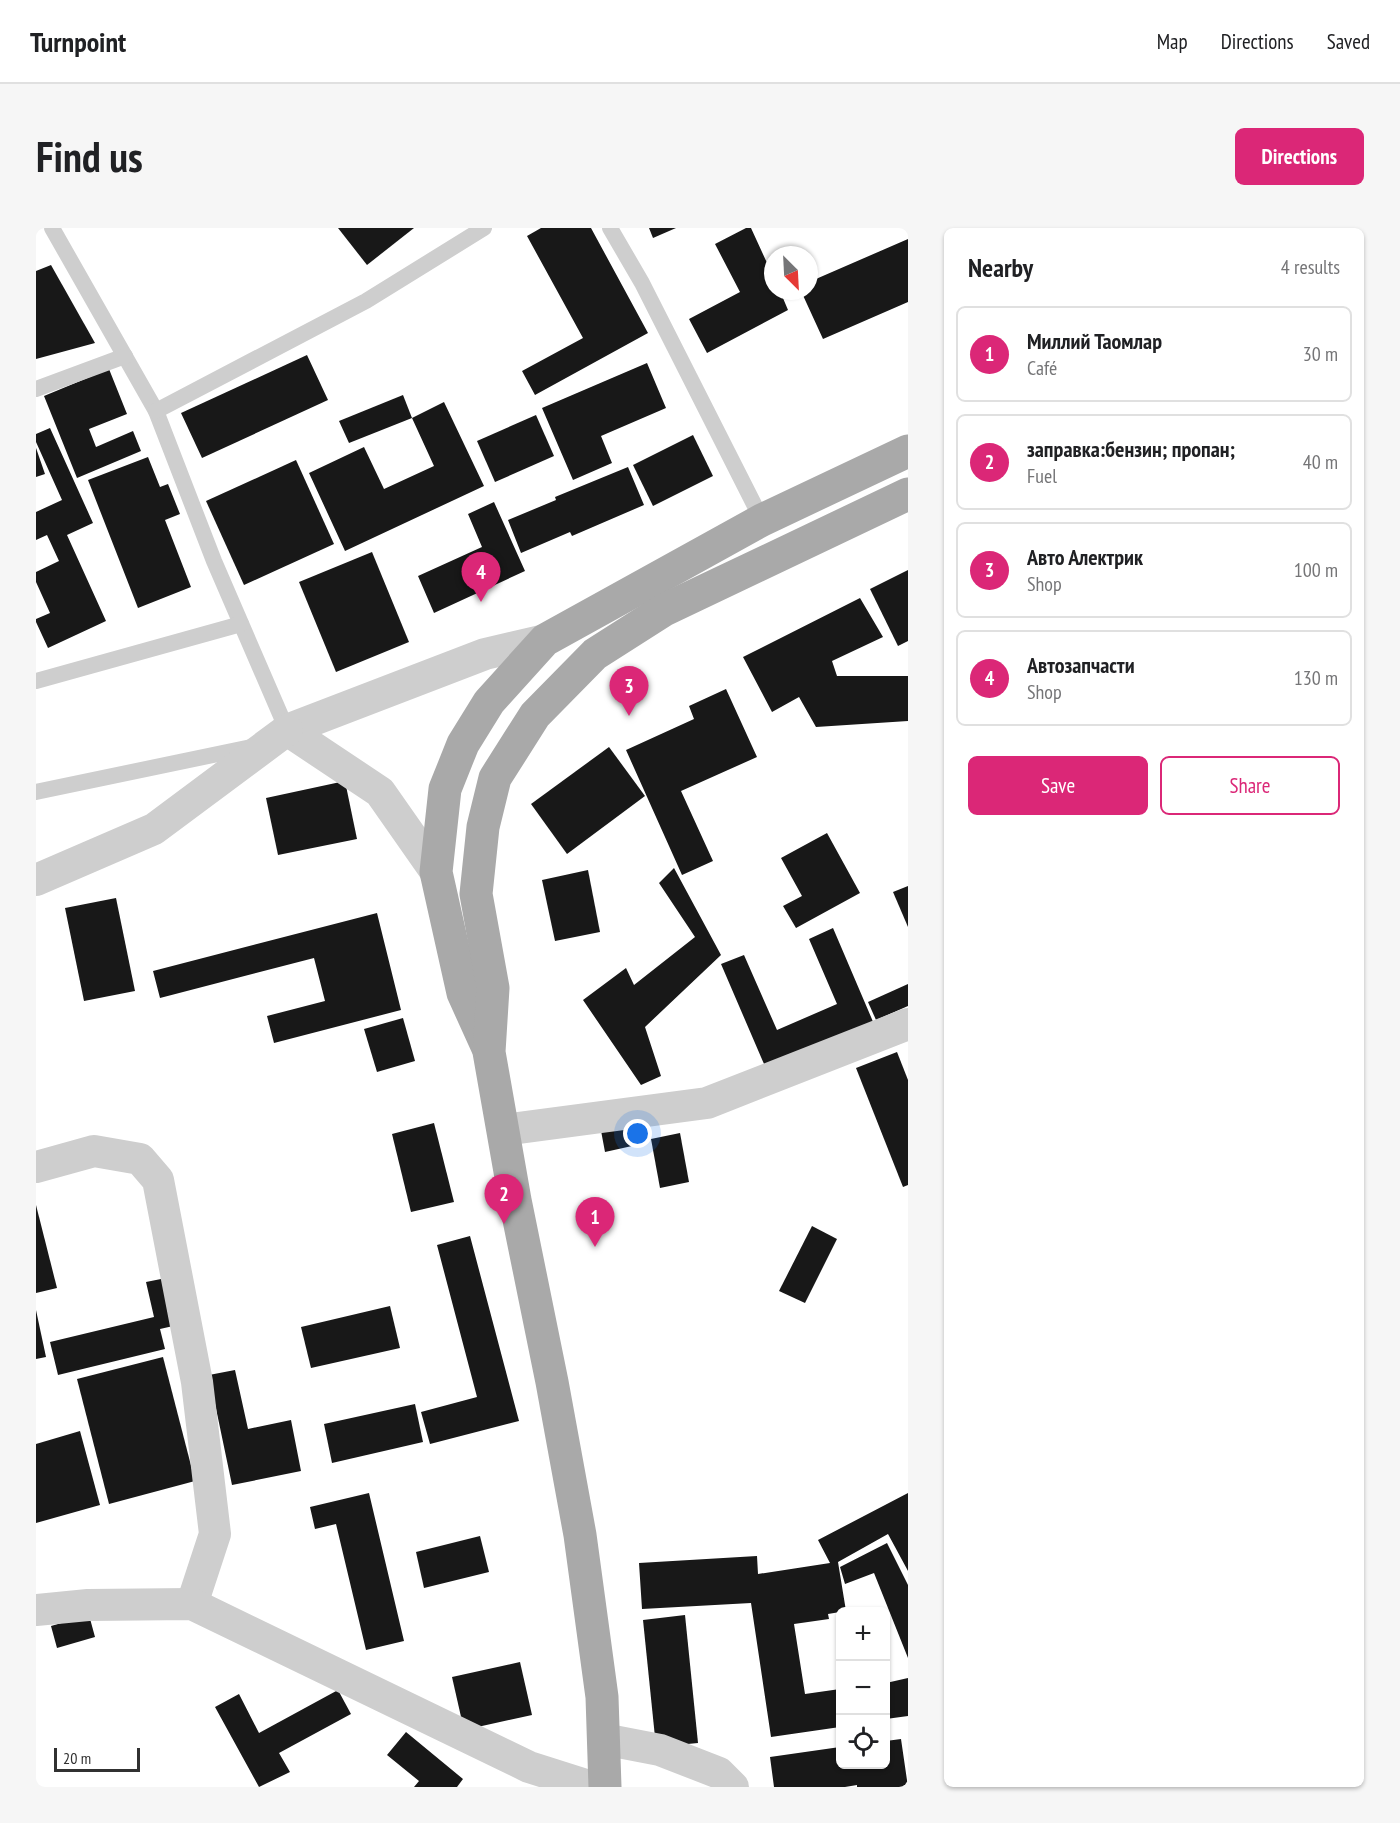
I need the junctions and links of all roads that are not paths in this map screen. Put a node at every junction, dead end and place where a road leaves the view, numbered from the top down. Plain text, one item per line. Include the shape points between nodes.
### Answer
1 (52, 228) edge
2 (484, 228) edge
3 (610, 228) edge
4 (125, 356) junction
5 (36, 389) edge
6 (156, 411) junction
7 (908, 451) edge
8 (908, 494) edge
9 (762, 520) junction
10 (241, 624) junction
11 (545, 640) junction
12 (36, 681) edge
13 (287, 730) junction
14 (36, 792) edge
15 (436, 872) junction
16 (36, 879) edge
17 (908, 1024) edge
18 (489, 1052) junction
19 (503, 1130) junction
20 (36, 1167) edge
21 (192, 1604) junction
22 (36, 1610) edge
23 (603, 1739) junction
24 (592, 1787) edge
25 (605, 1787) edge
26 (733, 1787) edge

1 - 4 lane
2 - 6 lane via 366,301
3 - 9 lane
4 - 5 lane
4 - 6 lane
6 - 10 lane
7 - 9 main road
8 - 18 main road via 664,610 595,654 535,715 495,778 483,827 476,894 493,988
9 - 11 main road
10 - 12 lane
10 - 13 lane
11 - 13 street via 485,654
11 - 15 main road via 489,702 463,744 445,789
13 - 14 lane via 270,743
13 - 15 street via 380,792
13 - 16 street via 154,829
15 - 18 main road via 463,993
17 - 19 street via 707,1103
18 - 19 main road
19 - 23 main road via 580,1535 602,1697
20 - 21 street via 94,1151 140,1159 158,1180 197,1382 215,1534
21 - 22 street
21 - 24 street via 529,1767
23 - 25 main road
23 - 26 street via 660,1750 719,1773

